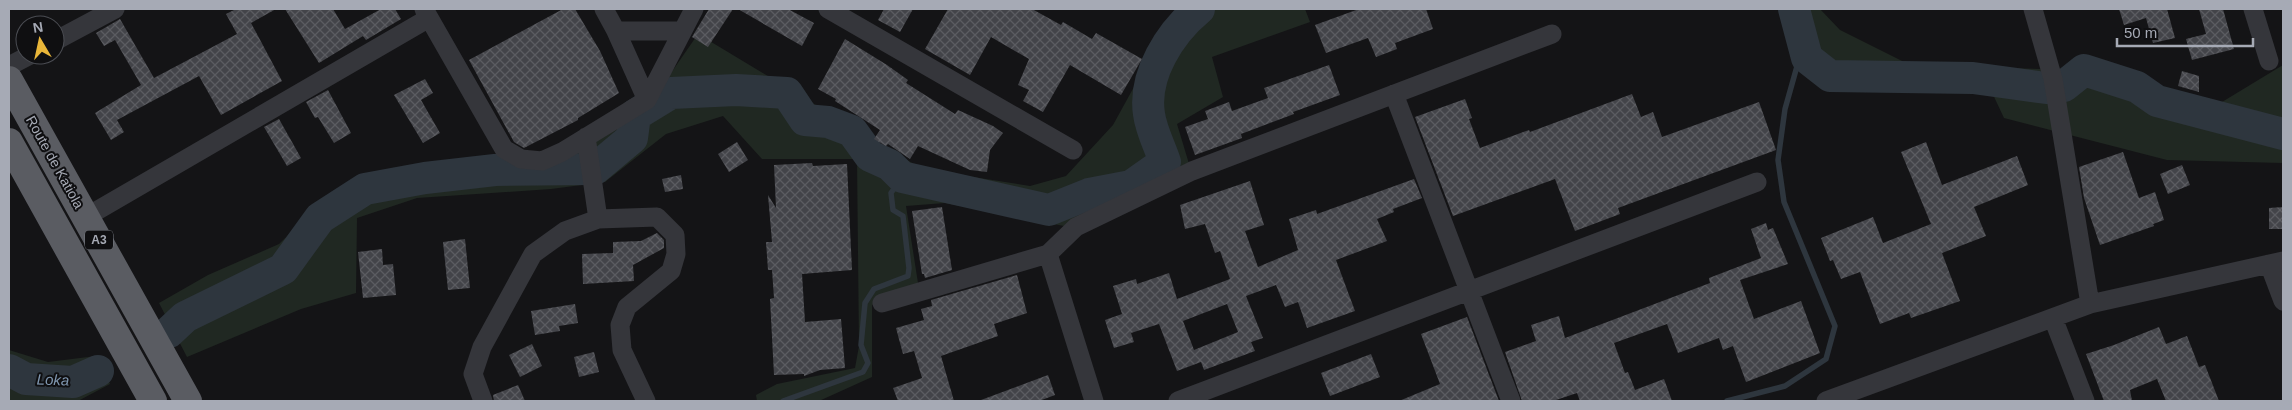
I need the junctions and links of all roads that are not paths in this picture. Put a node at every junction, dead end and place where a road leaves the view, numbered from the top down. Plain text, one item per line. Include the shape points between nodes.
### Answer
1 (114, 9) edge
2 (604, 9) edge
3 (694, 9) edge
4 (828, 9) edge
5 (2033, 9) edge
6 (2253, 9) edge
7 (426, 13) edge
8 (616, 31) junction
9 (682, 31) junction
10 (1552, 34) dead end
11 (65, 36) edge
12 (2269, 61) dead end
13 (9, 80) edge
14 (1394, 94) junction
15 (647, 100) junction
16 (586, 137) junction
17 (9, 142) edge
18 (1073, 150) dead end
19 (1757, 182) dead end
20 (86, 217) junction
21 (598, 219) junction
22 (1048, 254) junction
23 (2276, 263) edge
24 (1469, 291) junction
25 (2283, 301) edge
26 (882, 303) dead end
27 (2090, 304) junction
28 (2052, 318) junction
29 (1864, 395) edge
30 (153, 401) edge
31 (188, 401) edge
32 (483, 401) edge
33 (646, 401) edge
34 (1094, 401) edge
35 (1178, 401) edge
36 (1511, 401) edge
37 (1826, 401) edge
38 (2085, 401) edge

1 - 11 street
2 - 8 street
3 - 9 street
4 - 18 street
5 - 27 street via 2053,79
6 - 12 street
7 - 16 street via 504,149 521,159 542,161
7 - 20 street
8 - 9 street
8 - 15 street
9 - 15 street
10 - 14 street
13 - 20 highway, Route de Katiola / A3
14 - 22 street via 1192,171 1076,227
14 - 24 street
15 - 16 street
16 - 21 street
17 - 30 highway, A3
19 - 24 street
20 - 31 highway, Route de Katiola / A3
21 - 32 street via 566,231 533,254 482,347 474,374
21 - 33 street via 657,217 675,235 676,254 671,271 627,307 620,326 622,350
22 - 26 street
22 - 34 street
23 - 25 street
23 - 27 street
24 - 35 street
24 - 36 street
27 - 28 street
28 - 29 street
28 - 38 street
29 - 37 street

